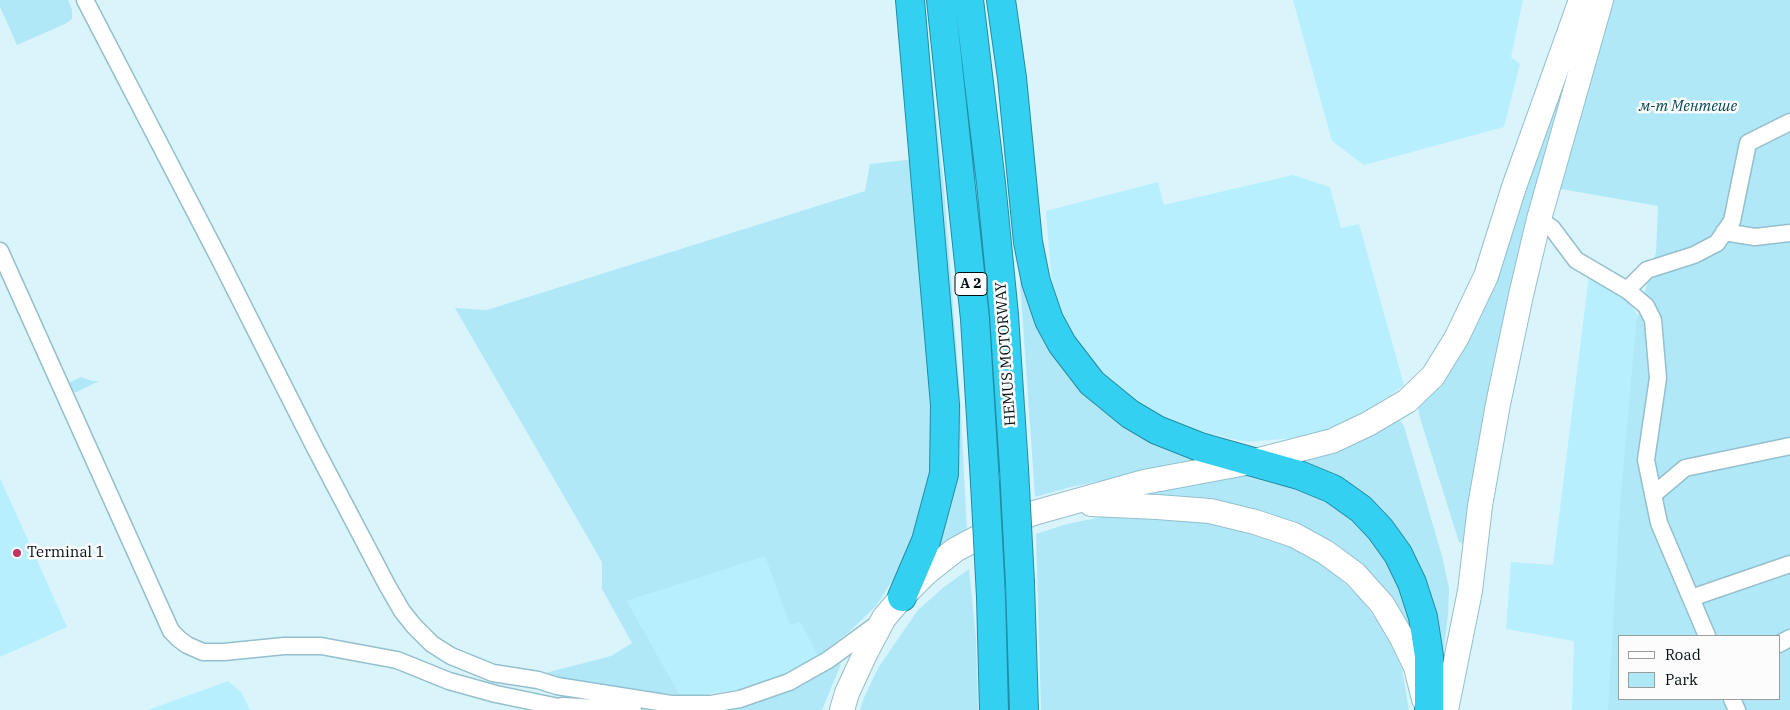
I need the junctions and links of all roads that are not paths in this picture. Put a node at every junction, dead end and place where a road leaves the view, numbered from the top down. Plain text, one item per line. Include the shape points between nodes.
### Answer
1 (85, 0) edge
2 (910, 0) edge
3 (941, 0) edge
4 (970, 0) edge
5 (1001, 0) edge
6 (1581, 0) edge
7 (1601, 0) edge
8 (1790, 122) edge
9 (1539, 219) junction
10 (1724, 232) junction
11 (1790, 232) edge
12 (0, 252) edge
13 (1627, 290) junction
14 (1790, 446) edge
15 (1250, 462) junction
16 (1652, 495) junction
17 (1070, 503) junction
18 (1790, 564) edge
19 (902, 597) junction
20 (1691, 598) junction
21 (884, 618) junction
22 (1707, 635) edge
23 (553, 708) edge
24 (573, 710) edge
25 (633, 710) edge
26 (842, 710) edge
27 (994, 710) edge
28 (1024, 710) edge
29 (1428, 710) edge
30 (1446, 710) edge

1 - 21 street via 387,585 414,626 440,649 492,673 671,704 711,704 740,699 788,682 855,642
2 - 19 highway via 945,405 944,474 926,541
3 - 27 highway, HEMUS MOTORWAY / A 2, bridge via 974,309 991,597
4 - 28 highway, HEMUS MOTORWAY / A 2, bridge via 1000,277 1014,468
5 - 15 highway via 1028,242 1049,320 1062,344 1092,383 1130,414 1157,430
6 - 15 main road via 1486,276 1457,337 1433,376 1407,401 1332,441
7 - 9 main road
8 - 10 street via 1748,143 1732,221
9 - 13 street via 1552,228 1576,260
9 - 30 main road via 1498,404 1480,506 1470,592
10 - 11 street via 1755,237
10 - 13 street via 1717,243 1694,255 1647,270
12 - 23 street via 178,639 203,652 321,646 397,660 449,681
13 - 16 street via 1646,306 1652,320 1658,378 1646,460
14 - 16 street via 1685,468
15 - 17 main road via 1144,482
15 - 29 highway via 1300,475 1333,489 1361,509 1398,554 1423,617 1428,656
16 - 20 street via 1658,522
17 - 19 main road via 1034,512 955,550
17 - 29 main road via 1157,506 1210,512 1294,535 1325,552 1355,574 1382,604 1402,636 1416,668
18 - 20 street
19 - 21 main road
20 - 22 street
21 - 26 main road via 847,693
23 - 24 street
23 - 25 street

